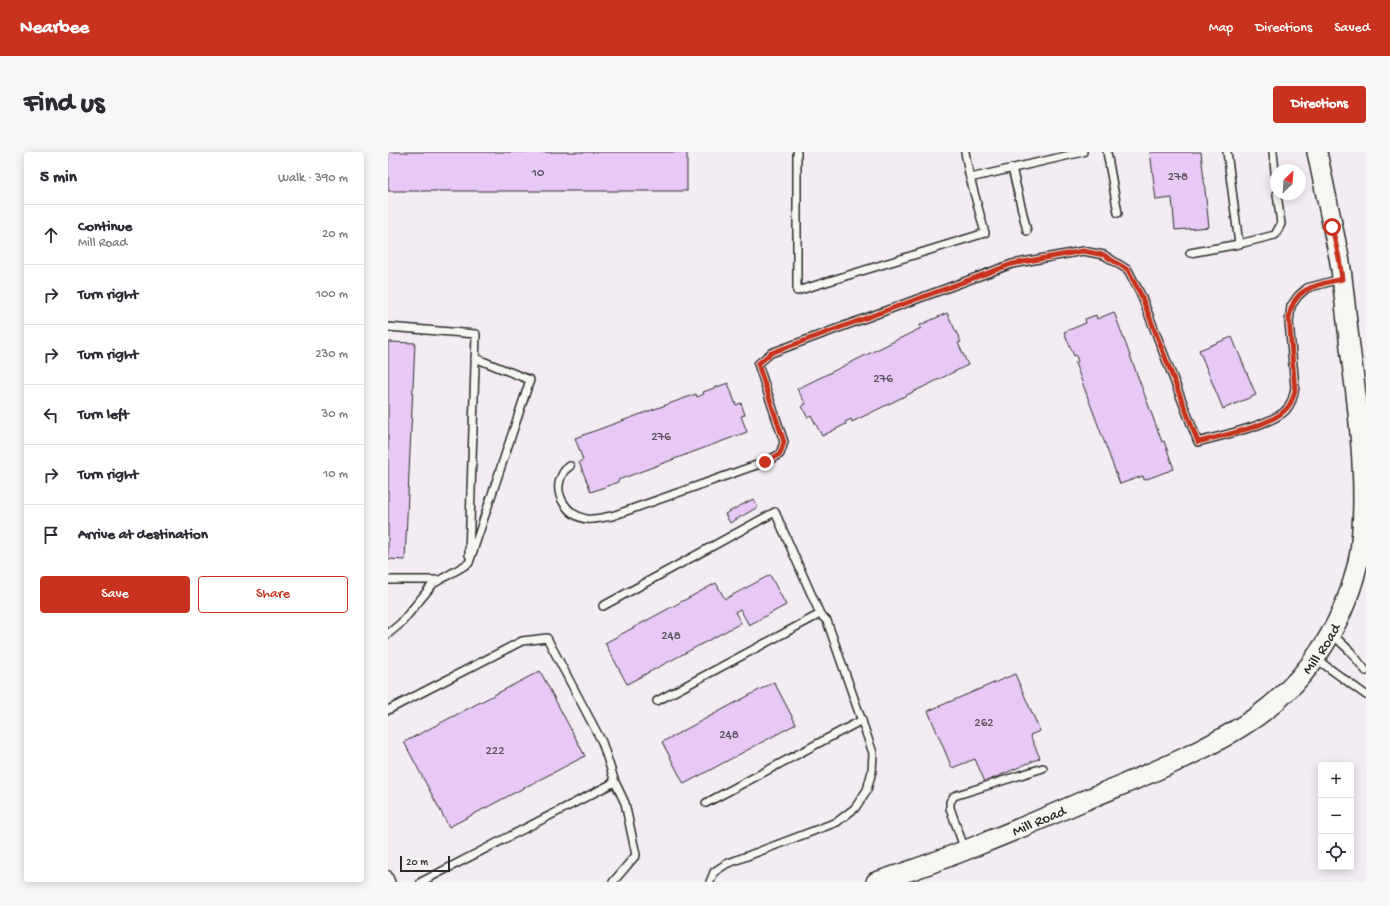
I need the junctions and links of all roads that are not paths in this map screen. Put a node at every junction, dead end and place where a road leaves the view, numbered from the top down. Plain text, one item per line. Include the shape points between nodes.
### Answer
1 (797, 152) edge
2 (964, 152) edge
3 (1083, 152) edge
4 (1107, 152) edge
5 (1227, 152) edge
6 (1273, 152) edge
7 (1317, 152) edge
8 (1274, 164) edge
9 (1012, 168) junction
10 (970, 178) junction
11 (1278, 200) edge
12 (1118, 212) dead end
13 (1027, 231) dead end
14 (1239, 244) junction
15 (1190, 253) dead end
16 (1342, 279) junction
17 (388, 327) edge
18 (475, 358) junction
19 (570, 466) dead end
20 (469, 563) junction
21 (388, 580) edge
22 (438, 580) junction
23 (603, 606) dead end
24 (820, 614) junction
25 (1331, 633) junction
26 (388, 634) edge
27 (1315, 658) junction
28 (1366, 670) edge
29 (1366, 695) edge
30 (657, 701) dead end
31 (388, 710) edge
32 (862, 720) junction
33 (1043, 768) dead end
34 (614, 782) junction
35 (706, 803) dead end
36 (965, 851) junction
37 (388, 875) edge
38 (391, 882) edge
39 (422, 882) edge
40 (613, 882) edge
41 (710, 882) edge
42 (876, 882) edge

1 - 10 lane via 797,291 985,233
2 - 10 lane
3 - 9 lane
4 - 12 lane
5 - 14 lane
6 - 8 lane
7 - 16 main road, Mill Road
9 - 10 lane
9 - 13 lane
11 - 14 lane via 1281,224 1275,235
14 - 15 lane
16 - 19 lane via 1307,288 1291,306 1289,318 1295,387 1293,398 1285,410 1276,417 1249,428 1198,442 1141,295 1128,270 1104,255 1083,251 1012,264 771,353 758,364 784,442 780,454 765,462 612,516 588,519 574,515 568,509 558,489 562,475
16 - 25 main road, Mill Road via 1365,476 1365,514 1361,550 1352,585
17 - 18 lane via 476,334
18 - 20 lane
18 - 20 lane via 530,380
20 - 22 lane
21 - 22 lane
22 - 26 lane via 401,623
23 - 24 lane via 775,512
24 - 30 lane
24 - 32 lane via 827,621
25 - 27 main road, Mill Road
25 - 28 lane
27 - 29 lane
27 - 36 main road, Mill Road via 1274,702 1226,736 1143,776
31 - 34 lane via 522,641 548,638 602,742
32 - 35 lane
32 - 41 lane via 873,753 872,771 867,790 855,808 837,822 726,864 714,872
33 - 36 lane via 954,796 950,808
34 - 39 lane
34 - 40 lane via 625,803 636,855
36 - 42 main road, Mill Road
37 - 38 lane

